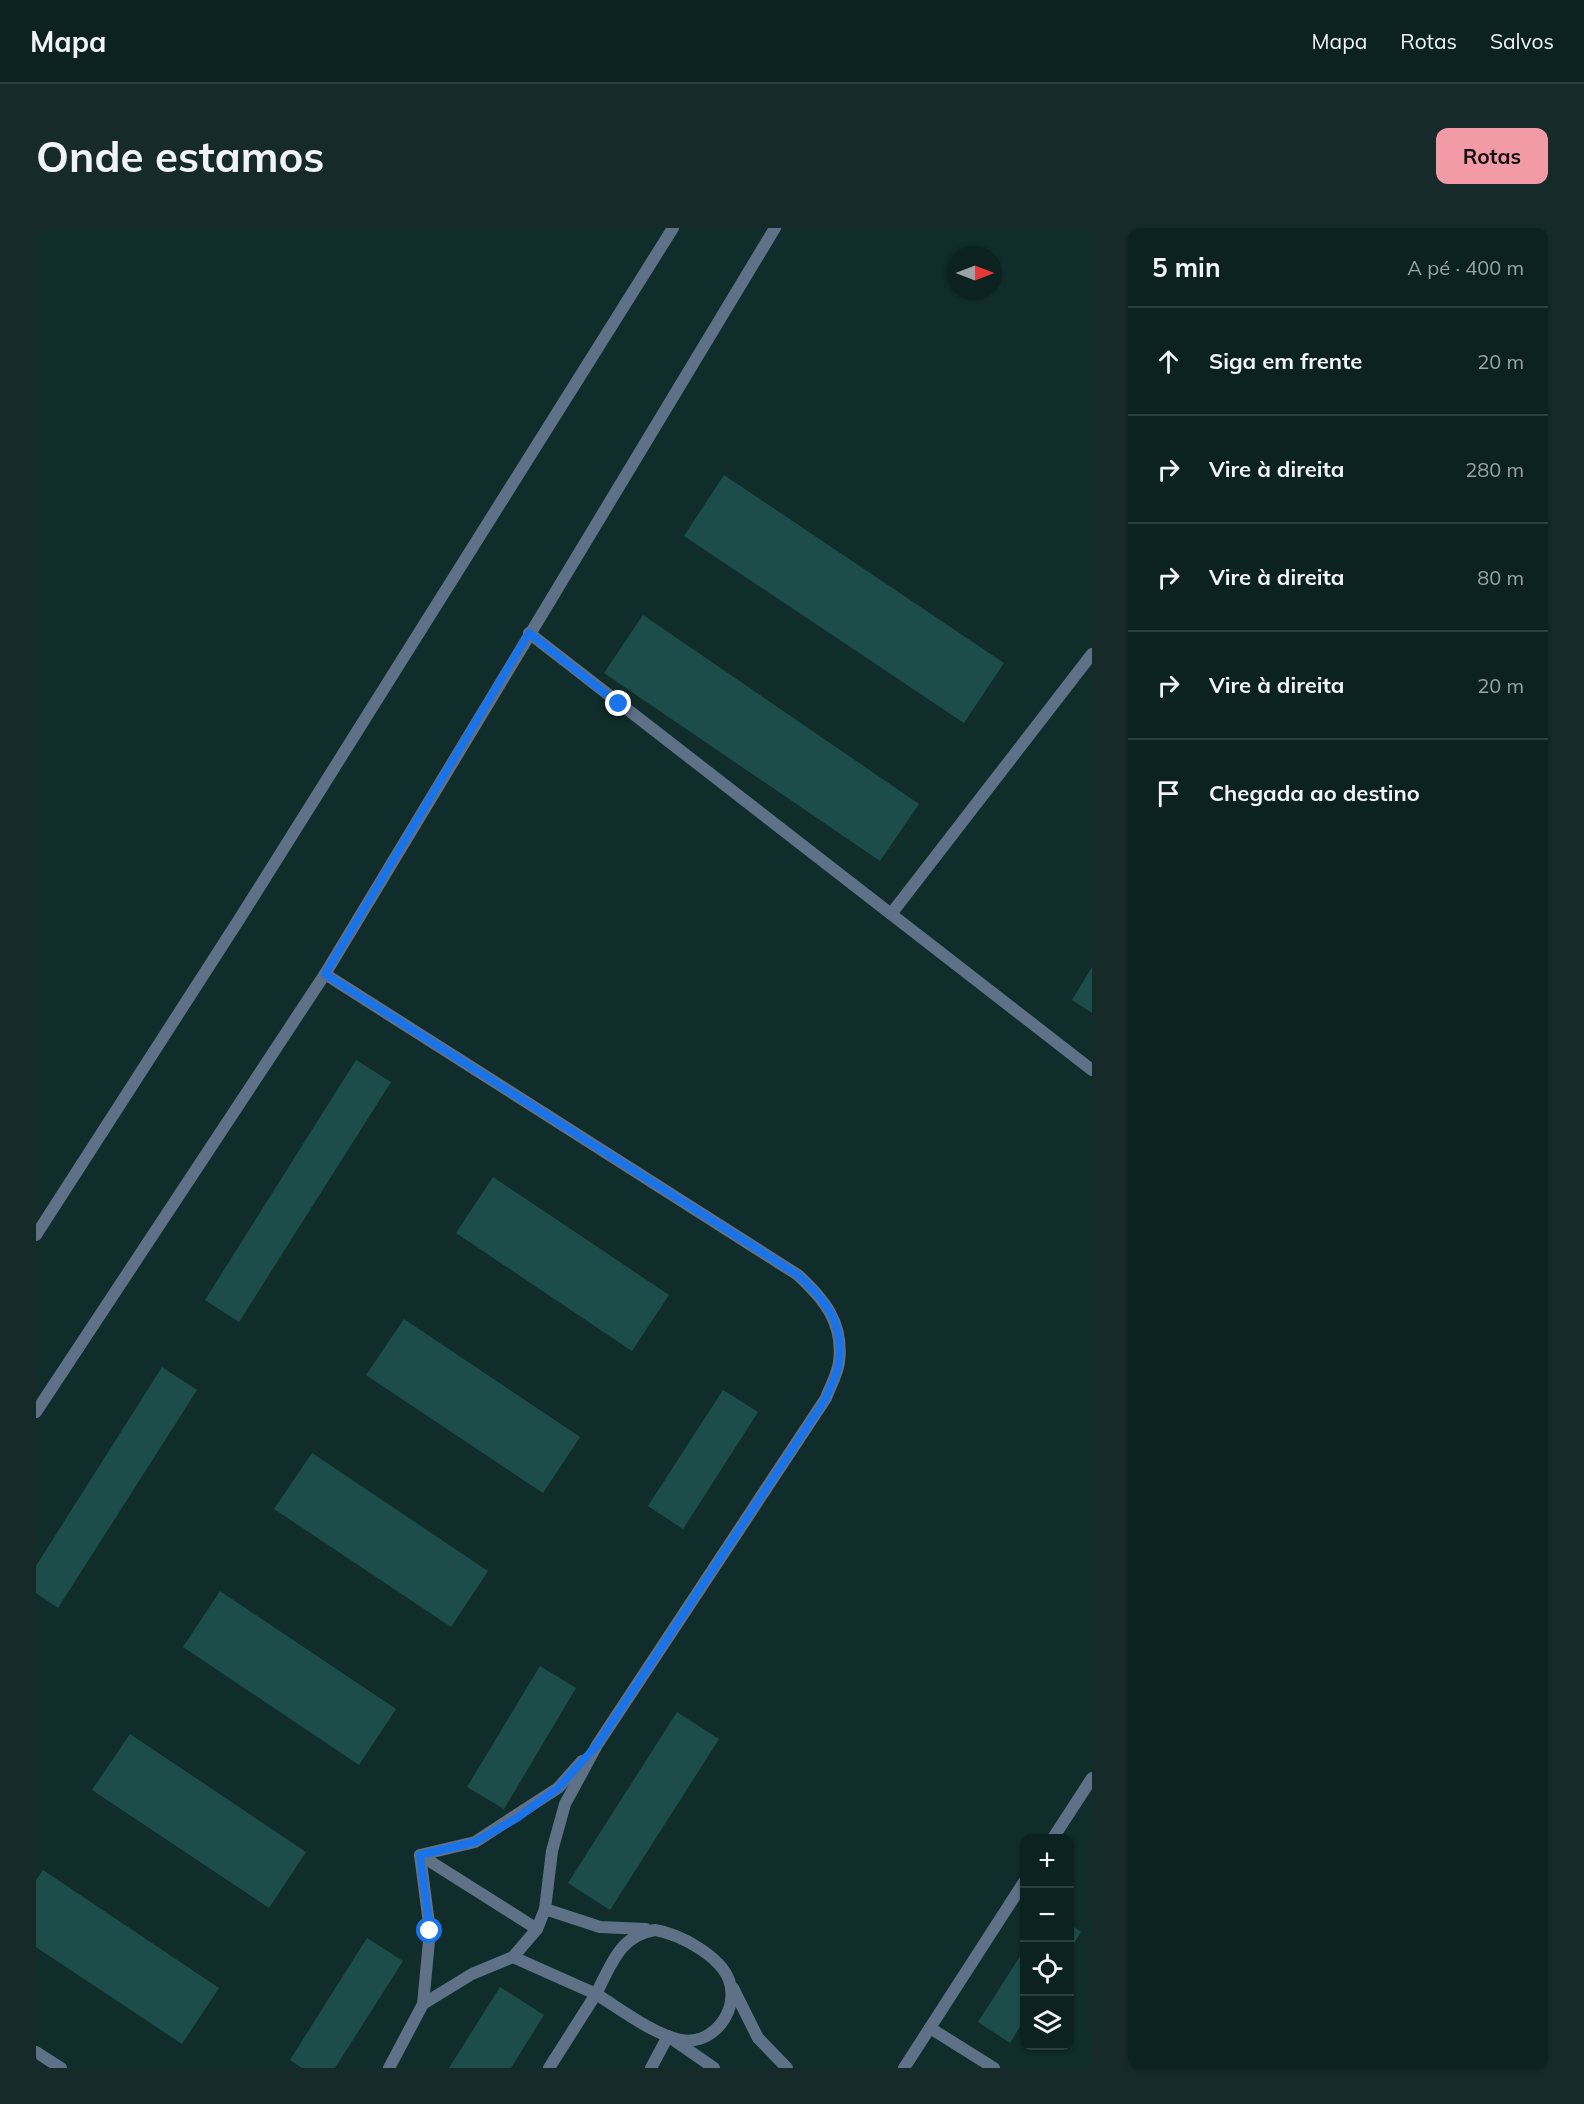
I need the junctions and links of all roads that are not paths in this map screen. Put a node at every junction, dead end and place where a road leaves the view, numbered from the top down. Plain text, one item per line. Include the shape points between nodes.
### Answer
1 (673, 228) edge
2 (775, 228) edge
3 (529, 633) junction
4 (1092, 654) edge
5 (891, 914) junction
6 (325, 974) junction
7 (1092, 1070) edge
8 (36, 1235) edge
9 (36, 1412) edge
10 (597, 1745) junction
11 (1092, 1778) edge
12 (1056, 1834) edge
13 (420, 1855) junction
14 (1020, 1888) edge
15 (545, 1908) junction
16 (537, 1929) junction
17 (655, 1930) junction
18 (513, 1957) junction
19 (729, 1981) junction
20 (596, 1994) junction
21 (423, 2004) junction
22 (930, 2028) junction
23 (668, 2037) junction
24 (36, 2052) edge
25 (61, 2068) edge
26 (389, 2068) edge
27 (549, 2068) edge
28 (651, 2068) edge
29 (714, 2068) edge
30 (787, 2068) edge
31 (904, 2068) edge
32 (994, 2068) edge

1 - 8 lane
2 - 3 lane
3 - 5 lane
3 - 6 lane
4 - 5 lane
5 - 7 lane
6 - 9 lane
6 - 10 lane via 798,1275 823,1298 837,1327 839,1362 826,1398
10 - 13 lane via 558,1788 517,1818 475,1842
10 - 15 lane via 565,1804 552,1851
11 - 12 lane
13 - 16 lane
13 - 21 lane via 430,1931
14 - 22 lane
15 - 16 lane
15 - 17 lane via 600,1927
16 - 18 lane
17 - 19 lane via 669,1932 713,1959
17 - 20 lane via 641,1932 619,1948
18 - 20 lane
18 - 21 lane via 472,1974
19 - 23 lane via 730,2009 713,2033 683,2041
19 - 30 lane via 758,2038
20 - 23 lane
20 - 27 lane
21 - 26 lane
22 - 31 lane
22 - 32 lane
23 - 28 lane
23 - 29 lane
24 - 25 lane

